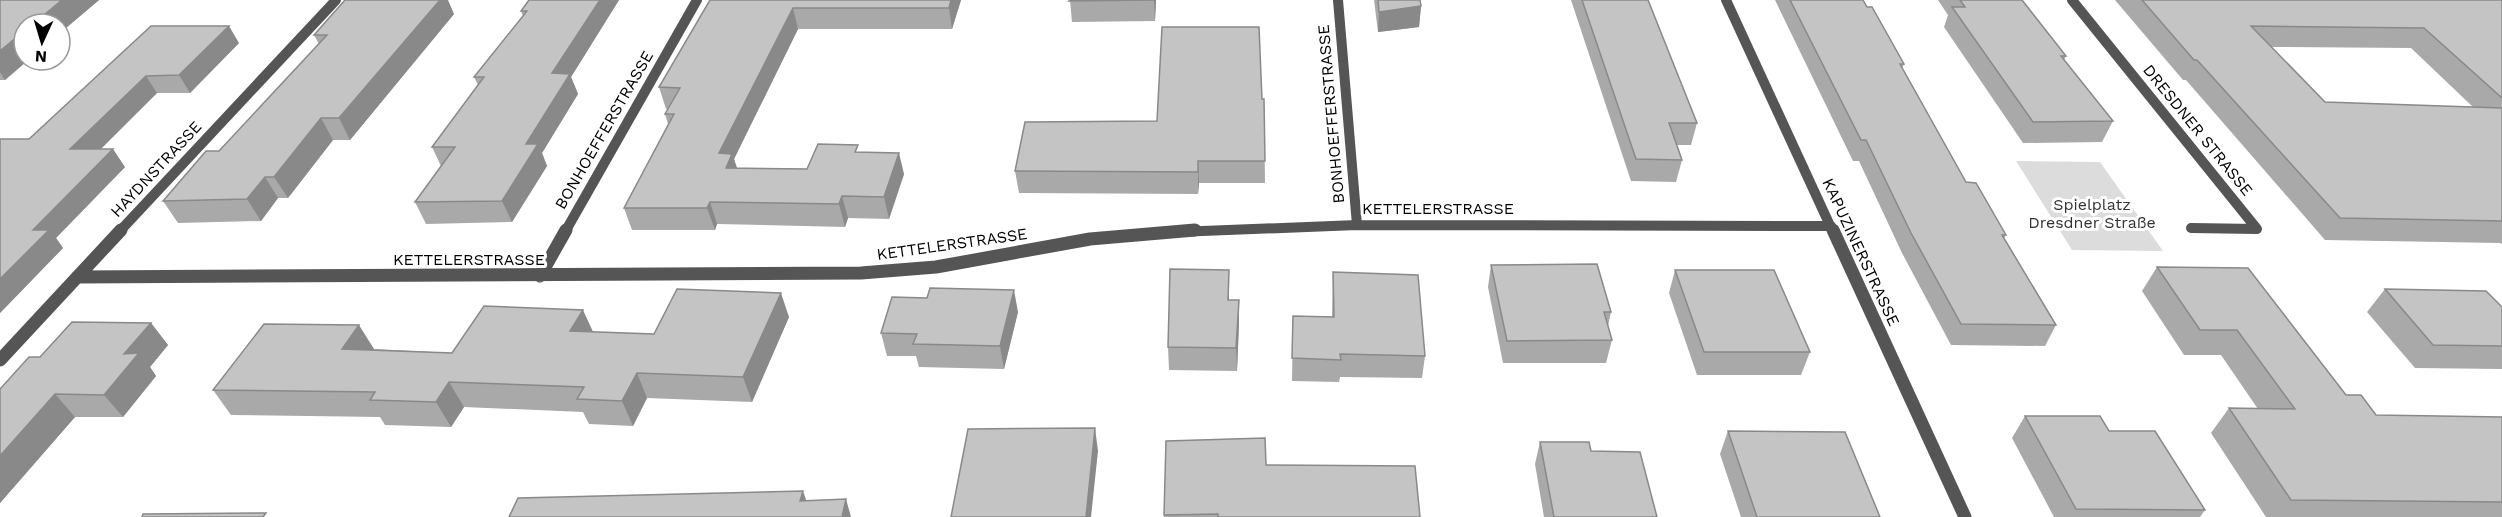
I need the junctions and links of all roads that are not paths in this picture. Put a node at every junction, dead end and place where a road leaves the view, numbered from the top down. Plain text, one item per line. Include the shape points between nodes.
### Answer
1 (336, 0) edge
2 (698, 0) edge
3 (1338, 0) edge
4 (1726, 0) edge
5 (2072, 0) edge
6 (1357, 225) junction
7 (1831, 226) junction
8 (2191, 228) dead end
9 (540, 276) junction
10 (77, 278) junction
11 (0, 360) edge
12 (1965, 517) edge

1 - 10 street, HAYDNSTRASSE
2 - 9 street, BONHOEFFERSTRASSE
3 - 6 street, BONHOEFFERSTRASSE
4 - 7 street, KAPUZINERSTRASSE
5 - 8 street, DRESDNER STRASSE via 2257,229
6 - 7 street, KETTELERSTRASSE
6 - 9 street, KETTELERSTRASSE via 1131,235 936,267 861,273
7 - 12 street, KAPUZINERSTRASSE
9 - 10 street, KETTELERSTRASSE
10 - 11 street, HAYDNSTRASSE

